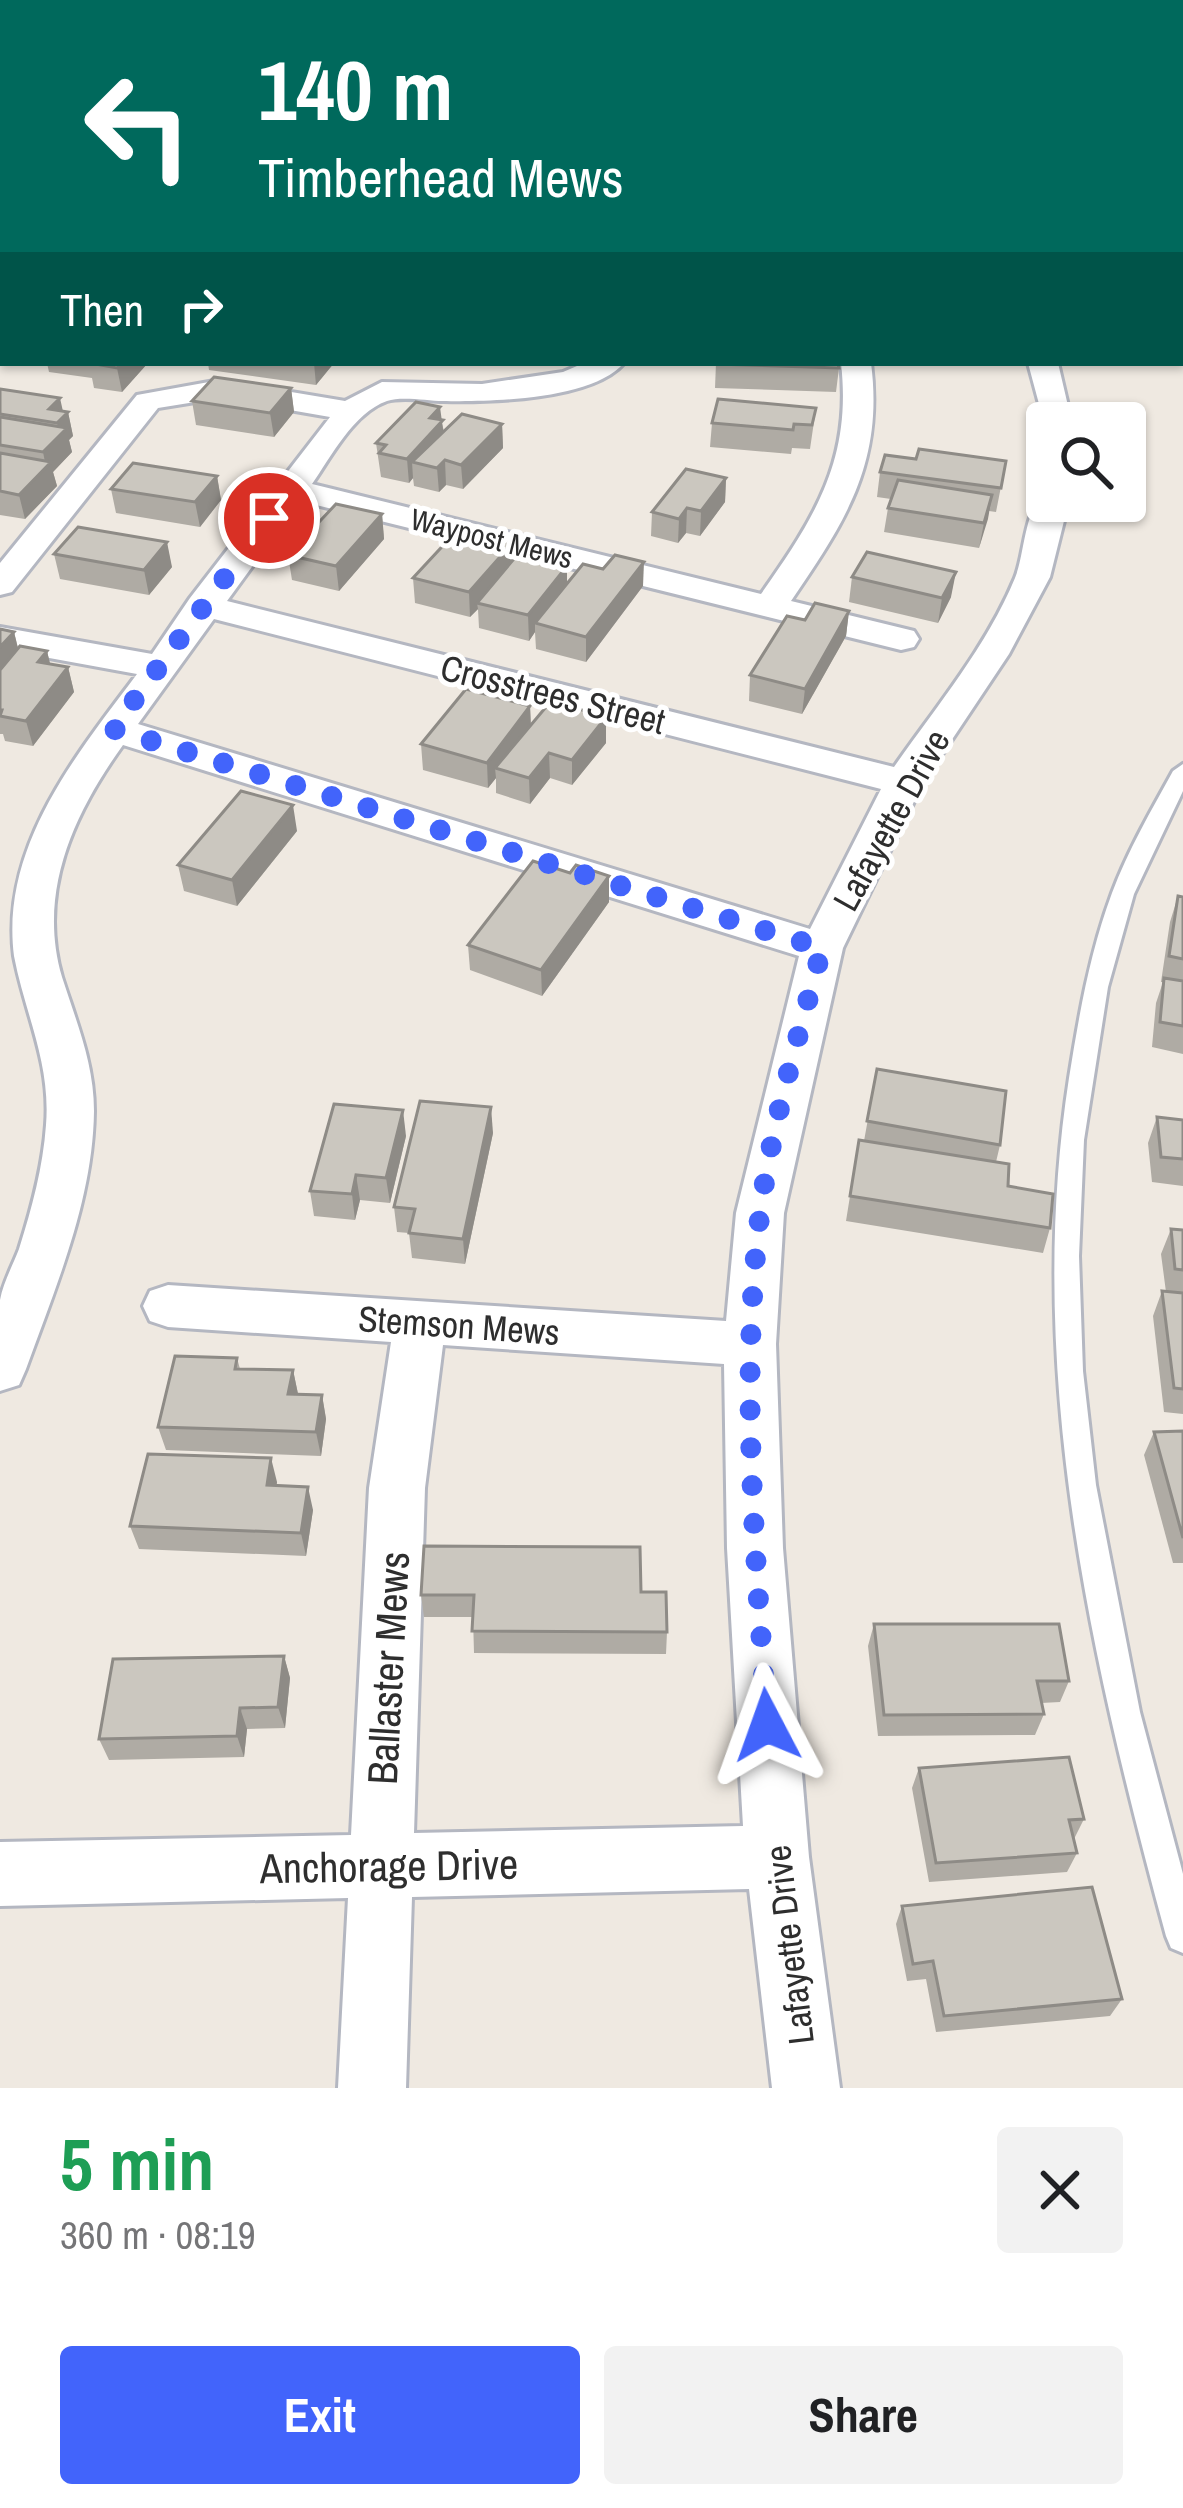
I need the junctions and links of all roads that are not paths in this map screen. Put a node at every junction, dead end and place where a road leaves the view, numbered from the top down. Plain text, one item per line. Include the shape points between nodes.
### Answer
1 (602, 366) edge
2 (857, 366) edge
3 (1044, 366) edge
4 (1052, 402) edge
5 (350, 411) junction
6 (292, 489) junction
7 (1048, 522) edge
8 (0, 585) edge
9 (202, 605) junction
10 (769, 608) junction
11 (0, 638) edge
12 (901, 640) dead end
13 (161, 667) junction
14 (113, 729) junction
15 (1183, 771) edge
16 (904, 782) junction
17 (822, 948) junction
18 (167, 1306) dead end
19 (420, 1322) junction
20 (750, 1344) junction
21 (0, 1369) edge
22 (777, 1857) junction
23 (378, 1866) junction
24 (0, 1874) edge
25 (1183, 1936) edge
26 (372, 2088) edge
27 (806, 2088) edge

1 - 5 street via 528,388 382,391
2 - 10 street via 863,430 848,475
3 - 4 street
5 - 6 street
5 - 8 street via 220,389 148,401
6 - 9 street
6 - 10 street, Waypost Mews
7 - 16 street, Lafayette Drive via 1034,577 992,654
9 - 13 street
9 - 16 street, Crosstrees Street
10 - 12 street, Waypost Mews
11 - 13 street
13 - 14 street
14 - 17 street
14 - 21 street via 58,813 40,862 35,962 67,1066 72,1112 53,1209
15 - 25 lane via 1129,878 1094,998 1072,1123 1066,1318 1075,1448 1103,1629
16 - 17 street, Lafayette Drive
17 - 20 street, Lafayette Drive via 760,1213
18 - 19 street, Stemson Mews
19 - 20 street, Stemson Mews
19 - 23 street, Ballaster Mews via 397,1488
20 - 22 street, Lafayette Drive via 754,1547
22 - 23 street, Anchorage Drive
22 - 27 street, Lafayette Drive
23 - 24 street, Anchorage Drive
23 - 26 street, Ballaster Mews

